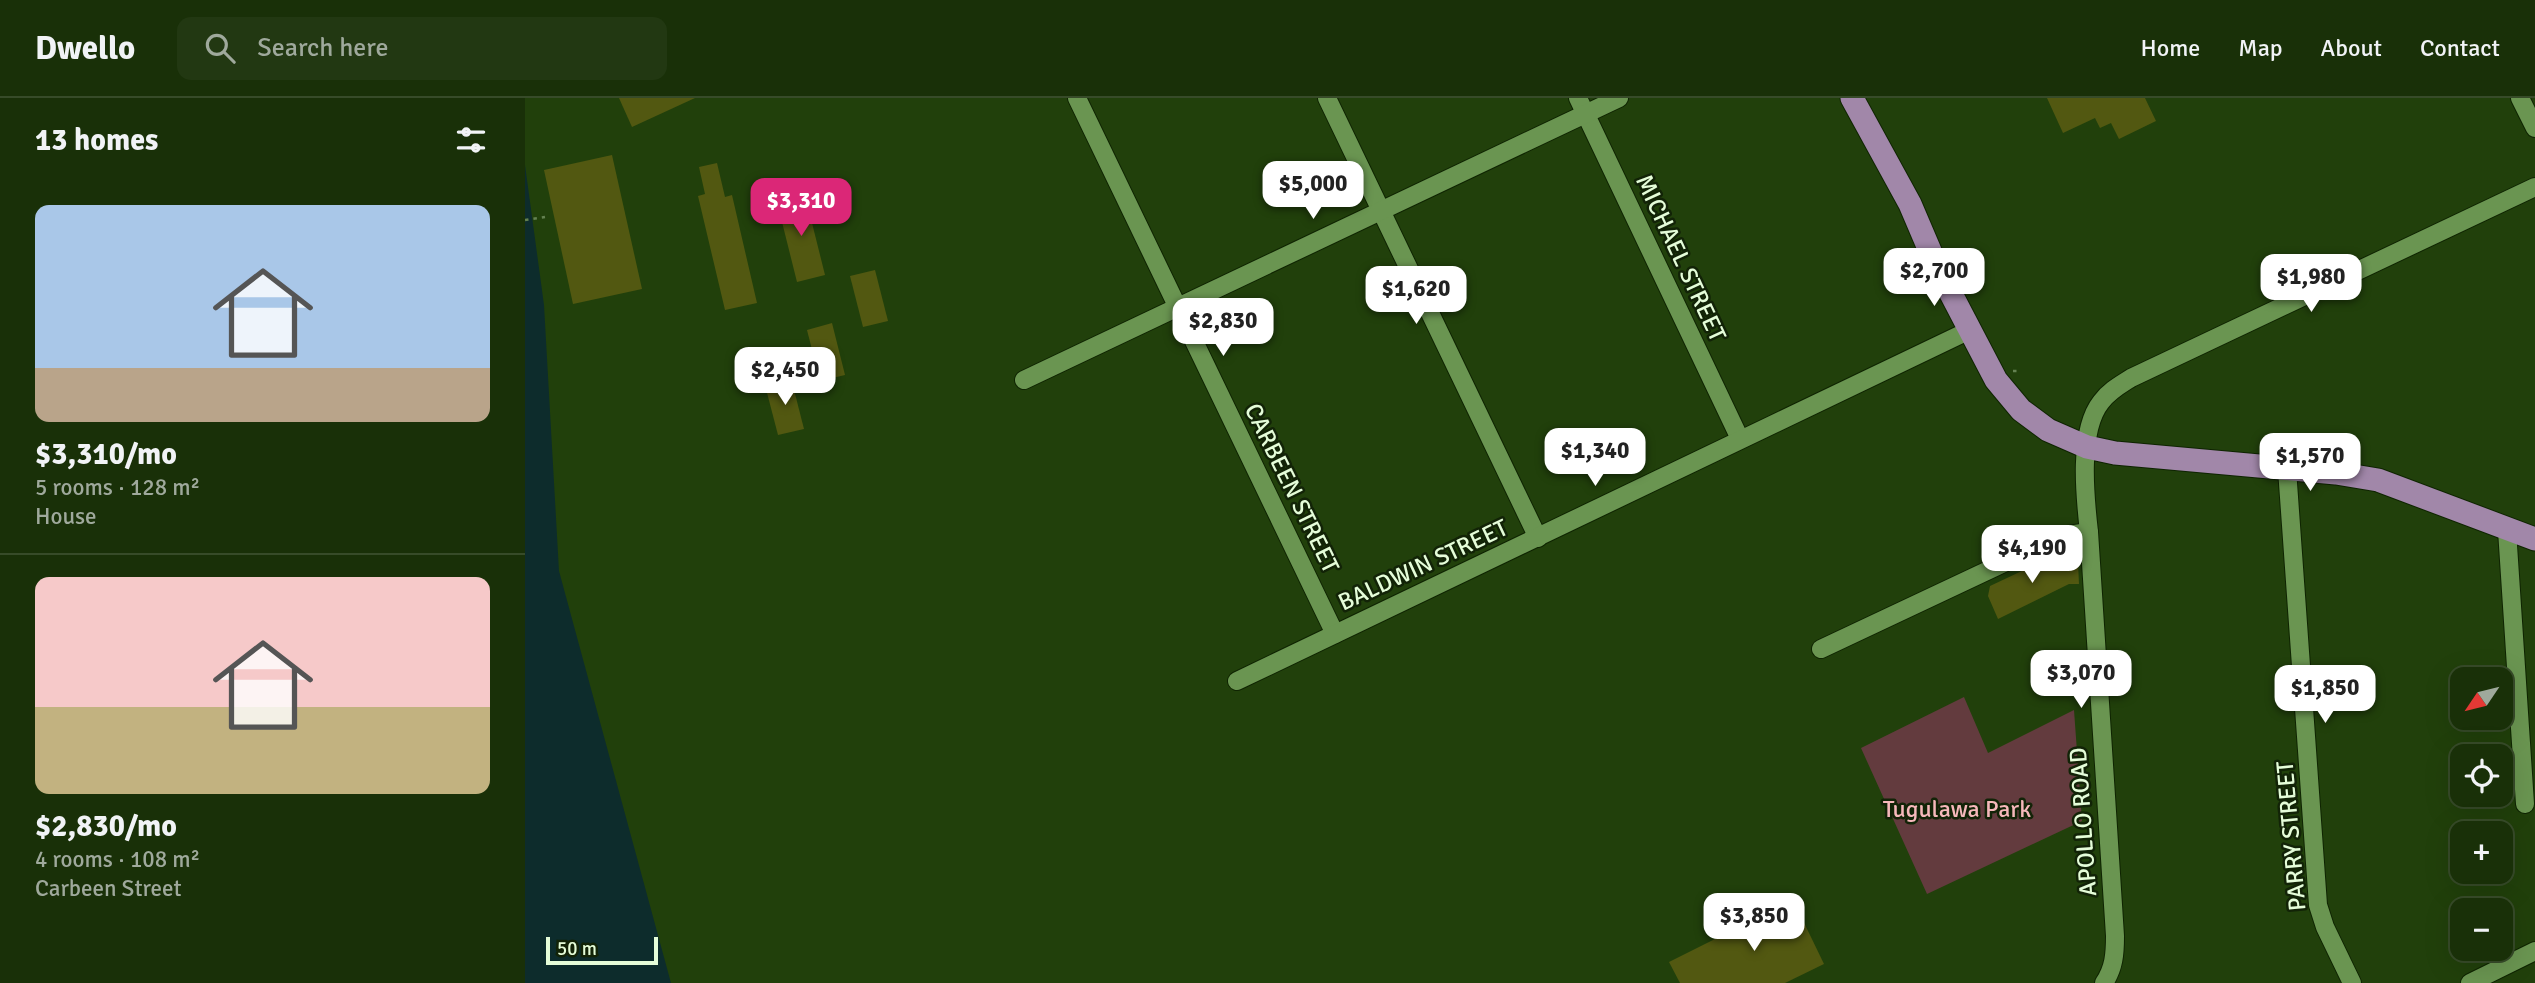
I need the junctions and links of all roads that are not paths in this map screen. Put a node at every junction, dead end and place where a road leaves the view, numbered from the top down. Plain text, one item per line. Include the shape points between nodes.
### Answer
1 (1077, 98) edge
2 (1327, 98) edge
3 (1619, 98) edge
4 (1852, 98) edge
5 (2522, 101) edge
6 (1582, 106) edge
7 (2535, 128) edge
8 (2535, 187) edge
9 (1382, 209) junction
10 (1177, 307) junction
11 (1970, 330) junction
12 (1024, 380) dead end
13 (1740, 439) junction
14 (2087, 447) junction
15 (2287, 469) junction
16 (2507, 530) junction
17 (2089, 532) junction
18 (1538, 538) junction
19 (2535, 539) edge
20 (1335, 634) junction
21 (1821, 649) dead end
22 (1237, 681) dead end
23 (2525, 804) dead end
24 (2535, 951) edge
25 (2104, 983) edge
26 (2352, 983) edge
27 (2470, 983) edge

1 - 10 street, CARBEEN STREET
2 - 9 street
3 - 6 street
4 - 11 main road via 1910,204
5 - 7 street
6 - 9 street
6 - 13 street, MICHAEL STREET
8 - 14 street, APOLLO ROAD via 2131,378 2099,404
9 - 10 street
9 - 18 street
10 - 12 street
10 - 20 street, CARBEEN STREET
11 - 13 street, BALDWIN STREET
11 - 14 main road via 1996,380 2021,410 2048,430
13 - 18 street, BALDWIN STREET
14 - 15 main road
14 - 17 street, APOLLO ROAD via 2084,482
15 - 16 main road via 2378,480
15 - 26 street, PARRY STREET via 2318,905
16 - 19 main road
16 - 23 street
17 - 21 street via 2061,536
17 - 25 street, APOLLO ROAD via 2115,936 2115,957
18 - 20 street, BALDWIN STREET
20 - 22 street, BALDWIN STREET
24 - 27 street

